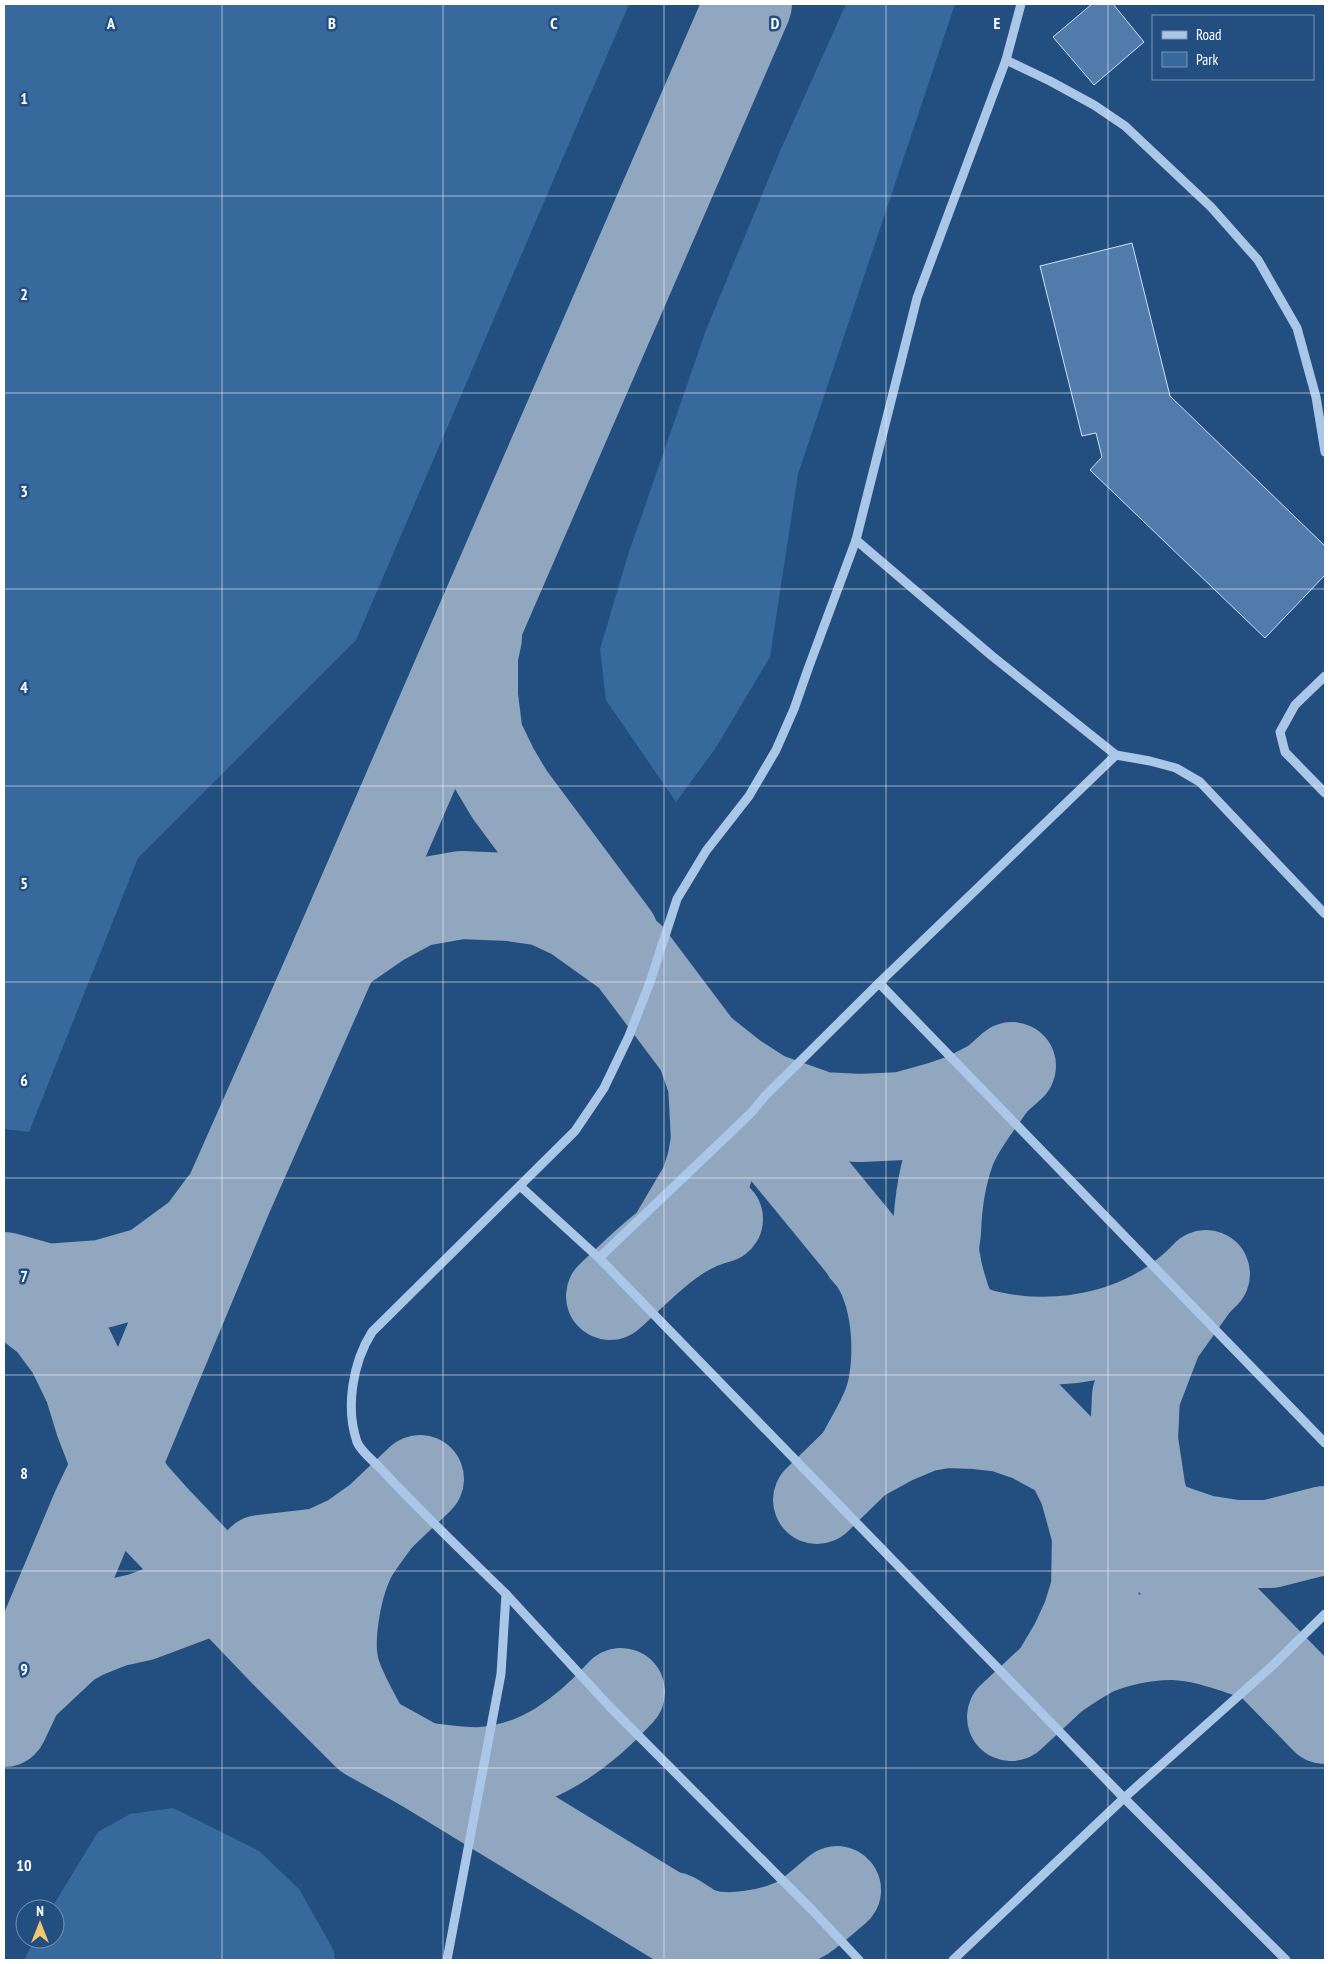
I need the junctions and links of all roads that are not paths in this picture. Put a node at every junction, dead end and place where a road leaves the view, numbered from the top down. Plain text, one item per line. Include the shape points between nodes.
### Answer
1 (1022, 4) edge
2 (1006, 60) junction
3 (1325, 452) edge
4 (856, 540) junction
5 (1325, 676) edge
6 (1116, 755) junction
7 (1325, 793) edge
8 (1325, 914) edge
9 (879, 982) junction
10 (520, 1186) junction
11 (599, 1258) junction
12 (1325, 1443) edge
13 (506, 1594) junction
14 (1325, 1614) edge
15 (1124, 1798) junction
16 (447, 1960) edge
17 (859, 1960) edge
18 (953, 1960) edge
19 (1286, 1960) edge

1 - 2 lane
2 - 3 lane via 1094,105 1125,126 1211,207 1258,260 1296,328 1316,397
2 - 4 lane via 917,298
4 - 6 lane via 992,656
4 - 10 lane via 794,710 776,750 749,796 706,851 677,899 650,982 604,1088 575,1131
5 - 7 lane via 1295,705 1280,732 1284,752
6 - 8 lane via 1176,768 1200,782
6 - 9 lane
9 - 11 lane via 752,1112
9 - 12 lane
10 - 11 lane
10 - 13 lane via 372,1332 354,1371 353,1394 353,1419 358,1443 404,1494
11 - 15 lane
13 - 16 lane via 501,1674
13 - 17 lane via 609,1706
14 - 15 lane via 1272,1666
15 - 18 lane
15 - 19 lane

